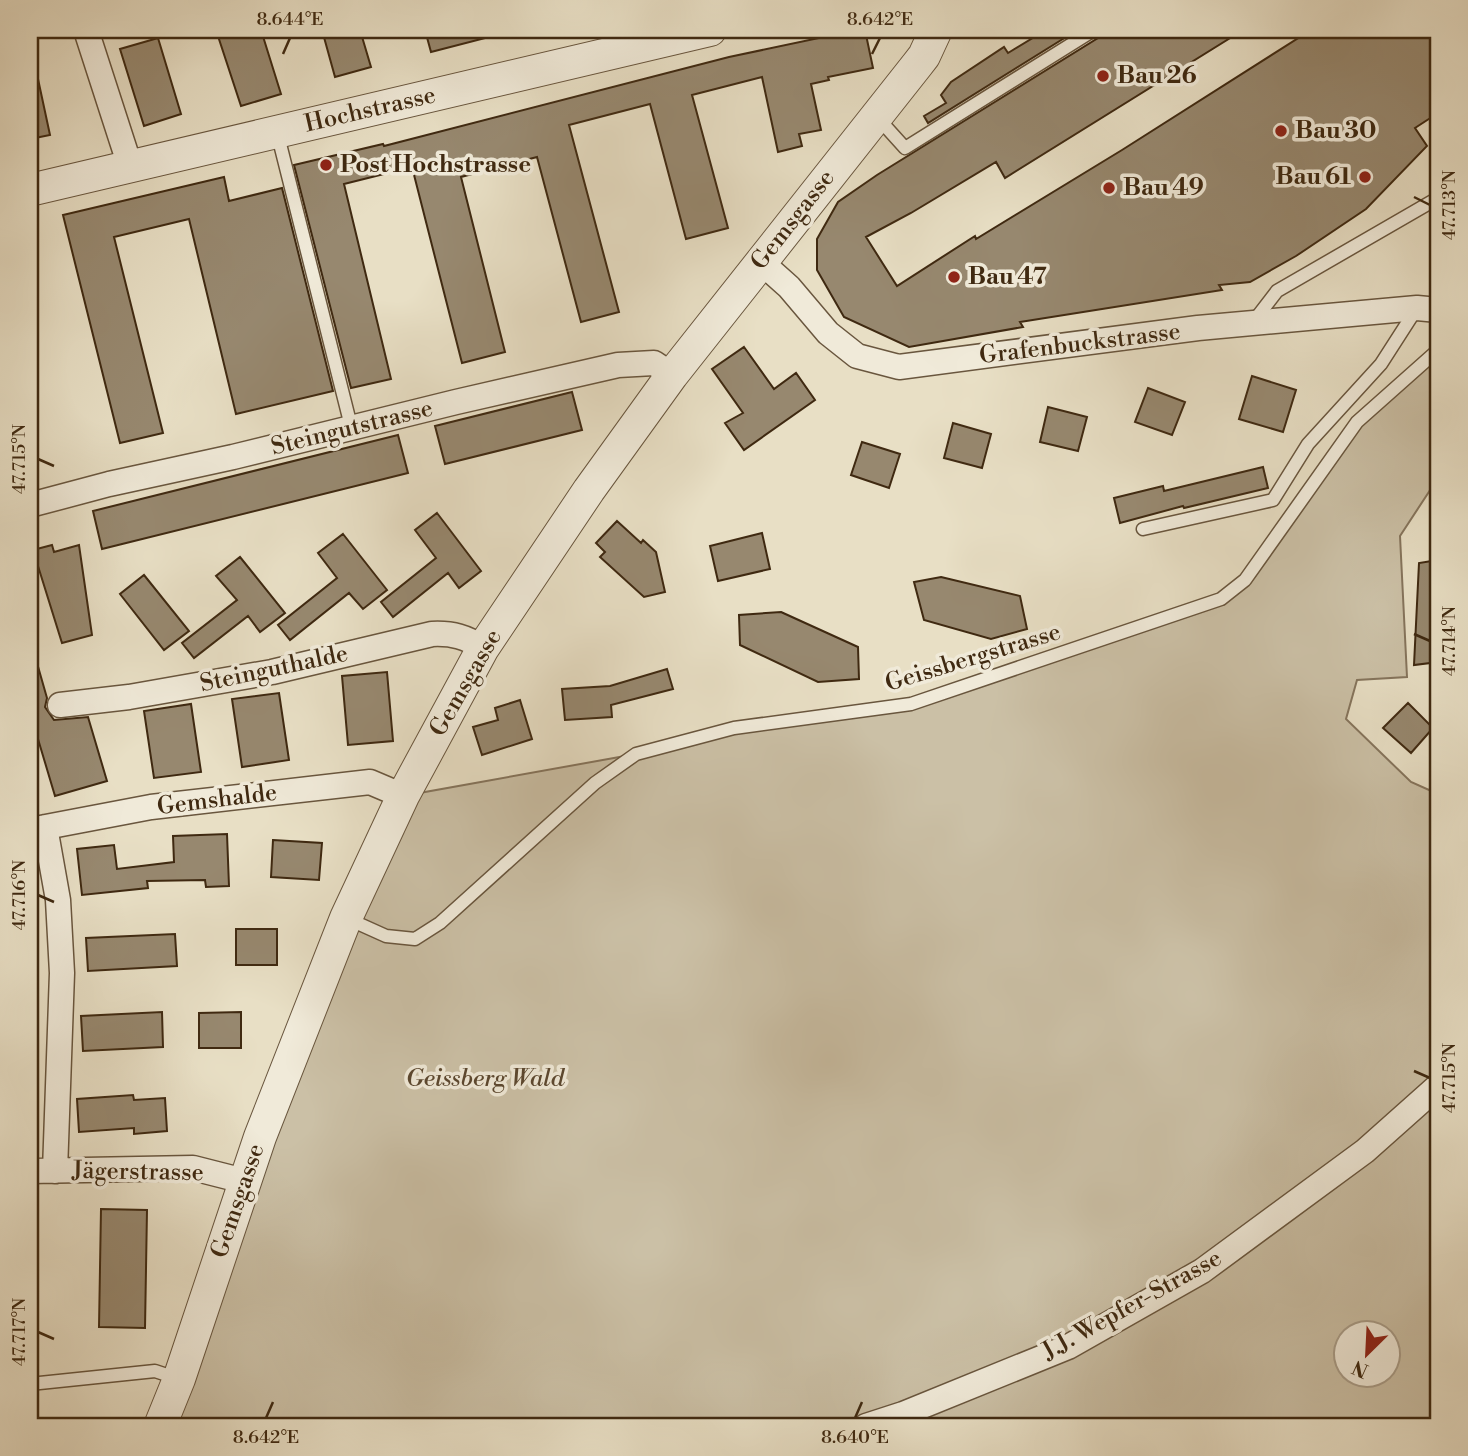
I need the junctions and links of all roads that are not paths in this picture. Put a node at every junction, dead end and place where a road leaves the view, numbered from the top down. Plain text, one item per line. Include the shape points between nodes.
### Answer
1 (86, 30) edge
2 (710, 30) edge
3 (936, 30) edge
4 (1094, 30) edge
5 (876, 116) junction
6 (277, 132) junction
7 (130, 166) junction
8 (30, 190) edge
9 (1438, 198) edge
10 (761, 262) junction
11 (1428, 309) edge
12 (1252, 323) junction
13 (1438, 350) edge
14 (672, 376) junction
15 (352, 429) junction
16 (30, 505) edge
17 (1143, 529) dead end
18 (483, 648) junction
19 (60, 705) dead end
20 (403, 796) junction
21 (37, 829) edge
22 (346, 918) junction
23 (1438, 1086) edge
24 (30, 1171) edge
25 (55, 1171) junction
26 (244, 1181) junction
27 (179, 1379) junction
28 (30, 1384) edge
29 (160, 1426) edge
30 (866, 1426) edge

1 - 7 street
2 - 6 street, Hochstrasse
3 - 5 street, Gemsgasse via 924,56
4 - 5 lane via 905,148
5 - 10 street, Gemsgasse
6 - 7 street, Hochstrasse
6 - 15 lane
7 - 8 street, Hochstrasse
9 - 12 lane via 1277,291
10 - 12 street, Grafenbuckstrasse via 857,356 899,367
10 - 14 street, Gemsgasse
11 - 12 street, Grafenbuckstrasse
11 - 17 lane via 1308,444 1273,500
13 - 22 lane, Geissbergstrasse via 1357,422 1245,580 1221,599 911,704 734,728 636,754 595,783 440,923 415,939 386,936
14 - 15 street, Steingutstrasse via 654,363 618,365
14 - 18 street, Gemsgasse
15 - 16 street, Steingutstrasse
18 - 19 street, Steinguthalde via 452,633 432,634 272,672
18 - 20 street, Gemsgasse
20 - 21 street, Gemshalde via 370,782 151,807
20 - 22 street, Gemsgasse
21 - 25 street via 58,900 62,973
22 - 26 street, Gemsgasse
23 - 30 street, J.J. Wepfer-Strasse via 1365,1151 1202,1271 1068,1347
24 - 25 street, Jägerstrasse
25 - 26 street, Jägerstrasse via 193,1168
26 - 27 street, Gemsgasse
27 - 28 lane via 155,1371
27 - 29 street, Gemsgasse

